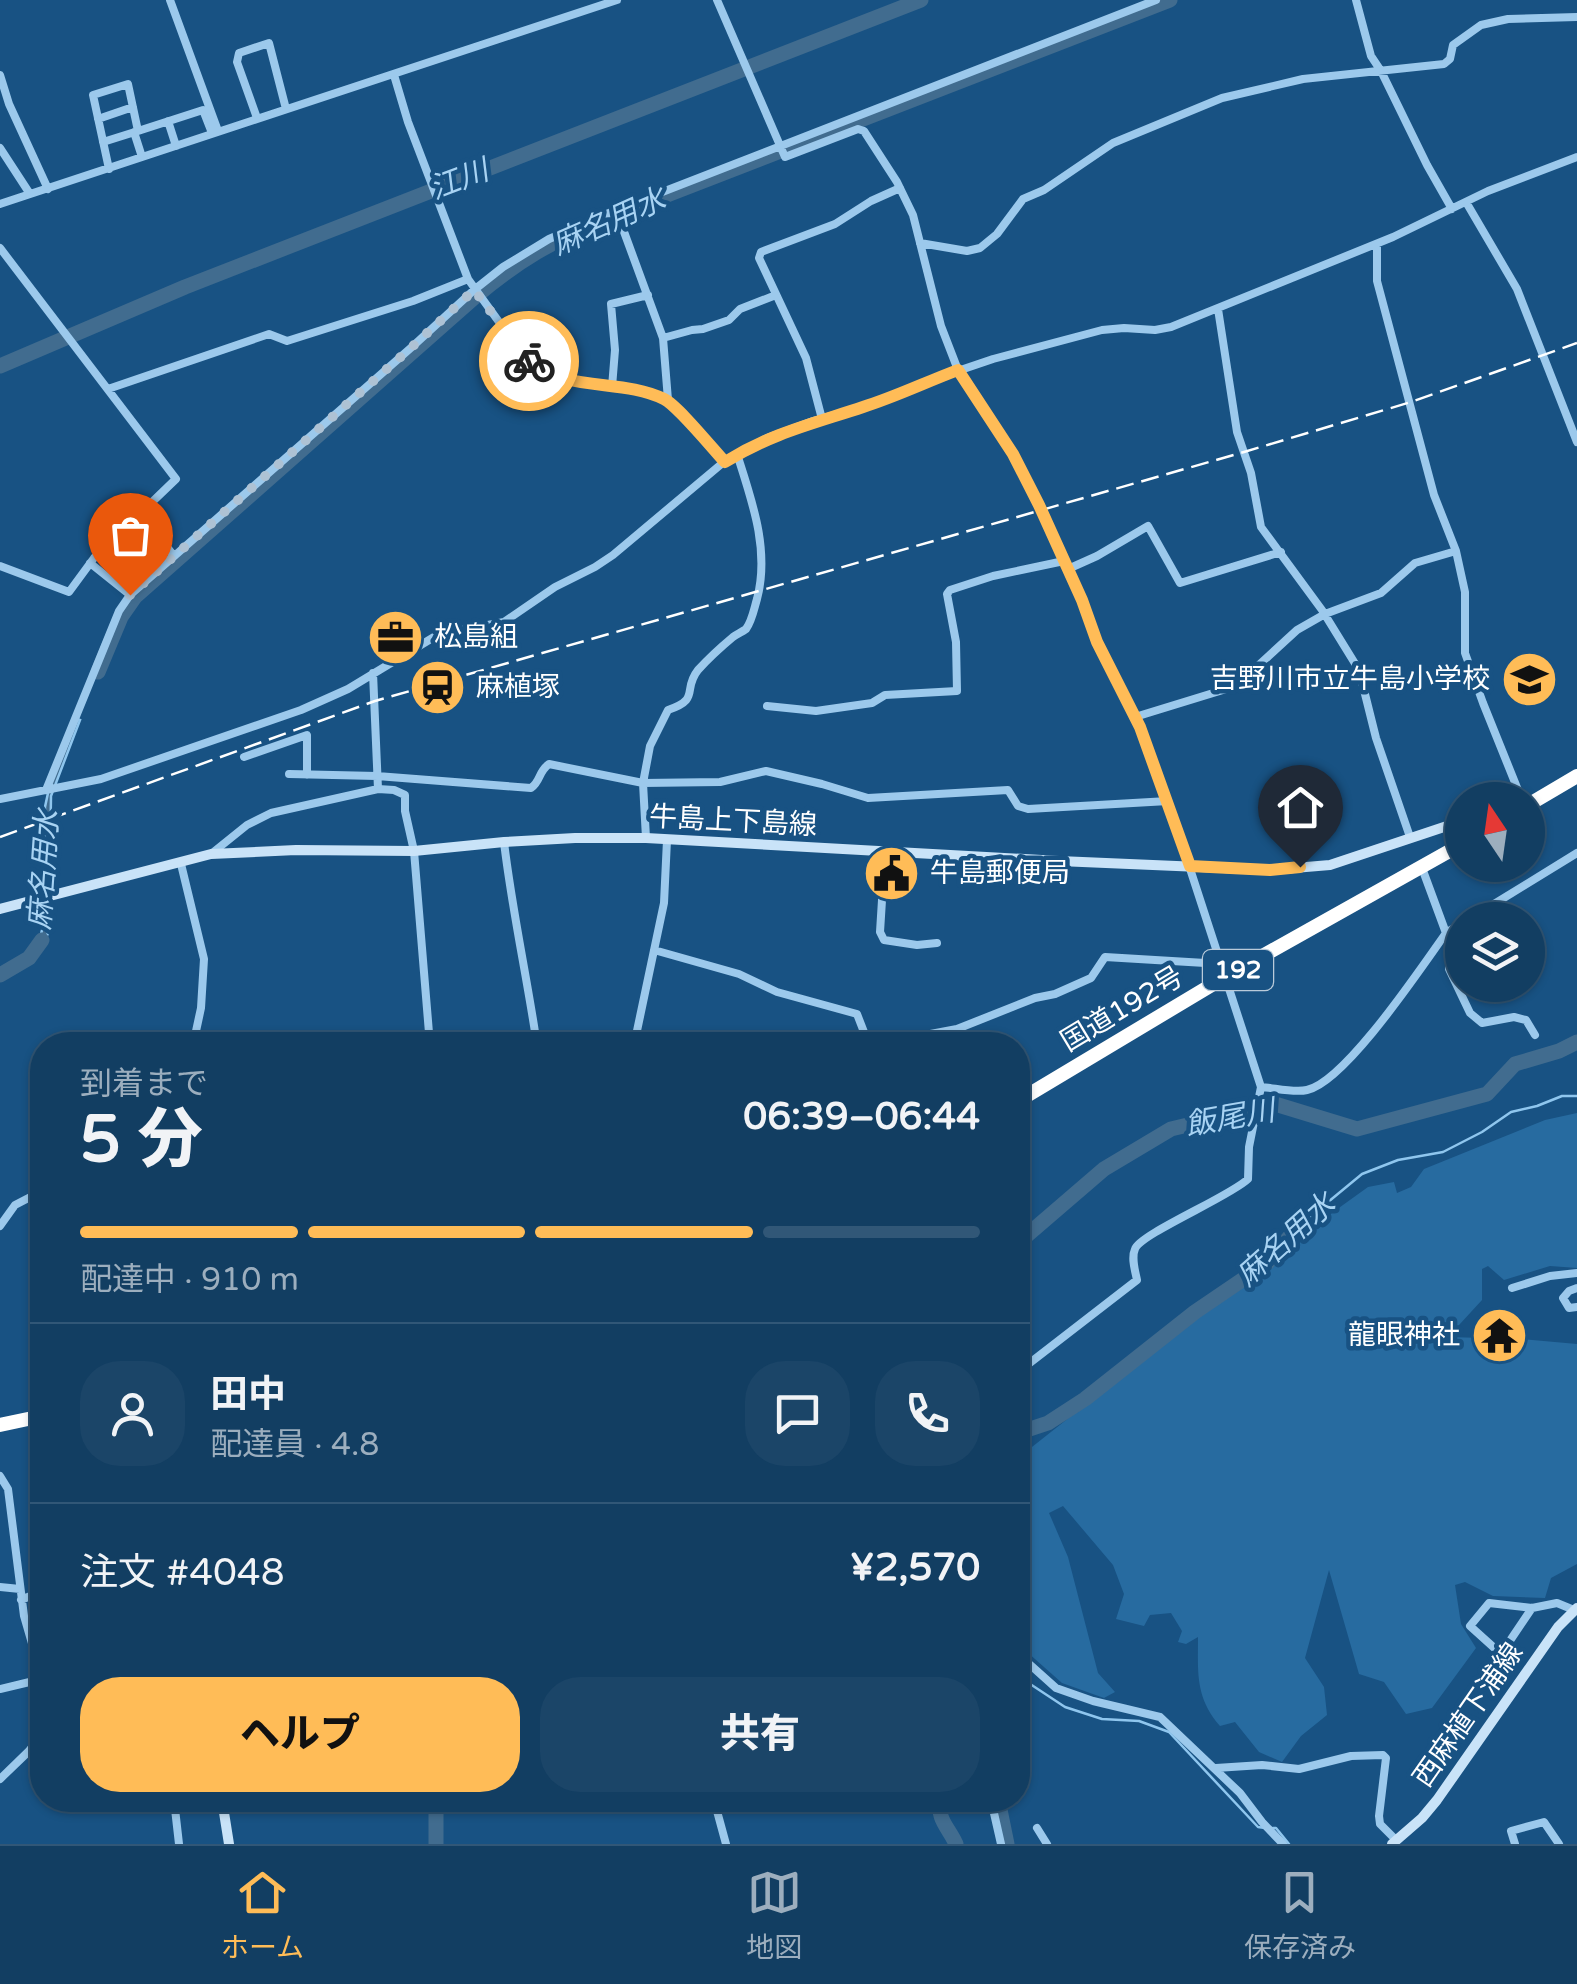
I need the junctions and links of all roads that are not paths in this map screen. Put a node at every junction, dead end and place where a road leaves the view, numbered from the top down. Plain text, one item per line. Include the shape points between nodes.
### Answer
1 (170, 0) edge
2 (617, 0) edge
3 (717, 0) edge
4 (1156, 0) edge
5 (1356, 0) edge
6 (1577, 17) edge
7 (1381, 71) junction
8 (394, 75) junction
9 (0, 76) edge
10 (133, 108) junction
11 (286, 109) junction
12 (257, 118) junction
13 (98, 119) junction
14 (168, 121) junction
15 (136, 131) junction
16 (215, 132) junction
17 (103, 142) junction
18 (176, 146) junction
19 (0, 148) edge
20 (782, 149) junction
21 (1577, 156) edge
22 (142, 157) junction
23 (109, 168) junction
24 (900, 188) junction
25 (48, 189) junction
26 (30, 194) junction
27 (1466, 202) junction
28 (0, 204) edge
29 (1452, 209) junction
30 (618, 213) junction
31 (920, 243) junction
32 (1376, 244) junction
33 (0, 248) edge
34 (468, 279) junction
35 (477, 293) junction
36 (648, 295) junction
37 (776, 295) junction
38 (1218, 309) junction
39 (663, 338) junction
40 (958, 370) junction
41 (612, 387) junction
42 (108, 389) junction
43 (668, 400) junction
44 (822, 419) junction
45 (1577, 442) edge
46 (737, 454) junction
47 (725, 462) junction
48 (141, 514) junction
49 (1281, 552) junction
50 (1456, 552) junction
51 (174, 556) junction
52 (90, 563) junction
53 (1066, 565) junction
54 (0, 566) edge
55 (130, 595) junction
56 (1325, 614) junction
57 (374, 673) junction
58 (767, 706) dead end
59 (1135, 717) junction
60 (244, 757) dead end
61 (289, 774) dead end
62 (306, 775) junction
63 (378, 776) junction
64 (1577, 776) edge
65 (1516, 782) edge
66 (643, 783) junction
67 (378, 789) junction
68 (46, 790) junction
69 (1545, 792) edge
70 (0, 799) edge
71 (1168, 801) junction
72 (1445, 826) edge
73 (1410, 837) junction
74 (646, 838) junction
75 (667, 840) junction
76 (504, 842) junction
77 (414, 852) junction
78 (885, 852) junction
79 (1577, 853) edge
80 (211, 854) junction
81 (1445, 854) edge
82 (182, 864) junction
83 (1190, 866) junction
84 (1422, 868) junction
85 (1497, 902) edge
86 (0, 908) edge
87 (1445, 931) edge
88 (1445, 935) edge
89 (938, 943) dead end
90 (654, 950) junction
91 (1223, 971) junction
92 (1464, 1002) edge
93 (195, 1032) edge
94 (429, 1032) edge
95 (534, 1032) edge
96 (637, 1032) edge
97 (865, 1032) edge
98 (941, 1032) edge
99 (1536, 1035) dead end
100 (1259, 1090) junction
101 (1030, 1092) edge
102 (30, 1197) edge
103 (0, 1226) edge
104 (1577, 1272) edge
105 (1512, 1288) dead end
106 (1577, 1288) edge
107 (1577, 1306) edge
108 (1030, 1363) edge
109 (30, 1419) edge
110 (0, 1425) edge
111 (0, 1476) edge
112 (0, 1587) edge
113 (20, 1589) junction
114 (30, 1596) edge
115 (21, 1600) junction
116 (1532, 1608) junction
117 (1575, 1609) edge
118 (30, 1634) edge
119 (1501, 1654) junction
120 (1030, 1665) edge
121 (1490, 1675) dead end
122 (30, 1682) edge
123 (0, 1689) edge
124 (30, 1750) edge
125 (1216, 1768) junction
126 (0, 1779) edge
127 (175, 1812) edge
128 (224, 1812) edge
129 (717, 1812) edge
130 (993, 1812) edge
131 (1037, 1828) dead end
132 (1400, 1840) edge
133 (179, 1844) edge
134 (229, 1844) edge
135 (726, 1844) edge
136 (1001, 1844) edge
137 (1047, 1844) edge
138 (1283, 1844) edge
139 (1515, 1844) edge
140 (1558, 1844) edge

1 - 16 street
2 - 8 street
3 - 20 street
4 - 20 street
5 - 7 street
6 - 7 street via 1481,25 1454,45 1444,64
7 - 29 street
7 - 31 street via 1303,78 1222,98 1113,143 1022,199 980,248
8 - 11 street
8 - 34 street
9 - 25 street
10 - 13 street
10 - 13 street via 128,84 93,95
10 - 15 street
11 - 12 street
11 - 12 street via 269,43 239,53 237,62
12 - 16 street
13 - 17 street
14 - 15 street
14 - 16 street via 203,110
14 - 18 street
15 - 17 street
15 - 22 street
16 - 18 street
17 - 23 street
18 - 22 street
19 - 26 street
20 - 24 street via 785,156 858,129
20 - 30 street
21 - 27 street
22 - 23 street
23 - 25 street
24 - 31 street
24 - 37 street via 835,224 761,252
25 - 26 street
26 - 28 street
27 - 29 street
27 - 45 street via 1517,289
29 - 32 street
30 - 35 street via 537,245
30 - 36 street
31 - 40 street
32 - 38 street
32 - 50 street via 1377,282 1434,495
33 - 42 street
34 - 35 street
34 - 42 street via 413,302 287,340 269,334
35 - 41 street via 542,372
35 - 51 street
36 - 39 street
36 - 41 street via 611,304
37 - 39 street via 703,330
37 - 44 street via 806,358
38 - 40 street via 1171,327 1102,330
38 - 49 street via 1237,432 1261,527
39 - 43 street
40 - 44 street
40 - 53 street via 1013,454
41 - 43 street
42 - 48 street via 176,479
43 - 47 street
44 - 46 street
46 - 47 street
46 - 66 street via 762,555 752,617 695,673 688,700 668,710 650,746
47 - 57 street via 613,555 512,617 439,634
48 - 51 street
48 - 52 street
49 - 53 street via 1180,583 1148,526
49 - 56 street
50 - 56 street via 1415,564 1381,593
50 - 65 street via 1465,592 1465,653
51 - 55 street
52 - 54 street via 69,592
52 - 55 street
53 - 58 street via 950,590 957,691 885,695 816,712
53 - 59 street
55 - 68 street via 118,610
56 - 59 street via 1297,630 1236,686
56 - 73 street via 1360,670
57 - 63 street
57 - 68 street via 301,710 140,767
59 - 71 street
60 - 62 street via 308,735
61 - 62 street
62 - 63 street
63 - 66 street via 531,788 549,764
63 - 67 street
64 - 69 highway
66 - 71 street via 720,782 766,771 868,798 1008,790 1028,809
66 - 74 street
67 - 77 street via 405,795
67 - 80 street via 271,812
68 - 70 street
71 - 83 street
72 - 73 main road, 牛島上下島線
73 - 83 main road, 牛島上下島線 via 1330,865
74 - 75 main road, 牛島上下島線
74 - 76 main road, 牛島上下島線
75 - 78 main road, 牛島上下島線
75 - 90 street
76 - 77 main road, 牛島上下島線
76 - 95 street
77 - 80 main road, 牛島上下島線
77 - 94 street
78 - 83 main road, 牛島上下島線
78 - 89 street via 884,940
79 - 85 street
80 - 82 main road, 牛島上下島線
81 - 84 highway, 国道192号 / 192
82 - 86 main road, 牛島上下島線
82 - 93 street via 204,959
83 - 91 street
84 - 87 street
84 - 91 highway, 国道192号 / 192
88 - 100 street via 1326,1083 1305,1091
90 - 96 street
90 - 97 street via 857,1014
91 - 98 street via 1105,957 1091,978 1056,994
91 - 100 street
91 - 101 highway, 国道192号 / 192
92 - 99 street via 1482,1024 1526,1020
100 - 108 street via 1248,1179 1137,1243 1137,1280
102 - 103 street
104 - 105 street
106 - 107 street via 1562,1298 1569,1308
109 - 110 highway
111 - 113 street via 8,1489
112 - 113 street
113 - 115 street
114 - 115 street
115 - 118 street
116 - 117 street via 1557,1603
116 - 119 street
116 - 119 street via 1489,1603 1470,1626
117 - 132 main road, 西麻植下浦線 via 1437,1800
119 - 121 street
120 - 125 street via 1056,1688 1160,1718
122 - 123 street
124 - 126 street
125 - 132 street via 1300,1769 1383,1755 1380,1824
125 - 138 street
127 - 133 street
128 - 134 main road
129 - 135 street
130 - 136 street
131 - 137 street
139 - 140 street via 1512,1831 1544,1822

